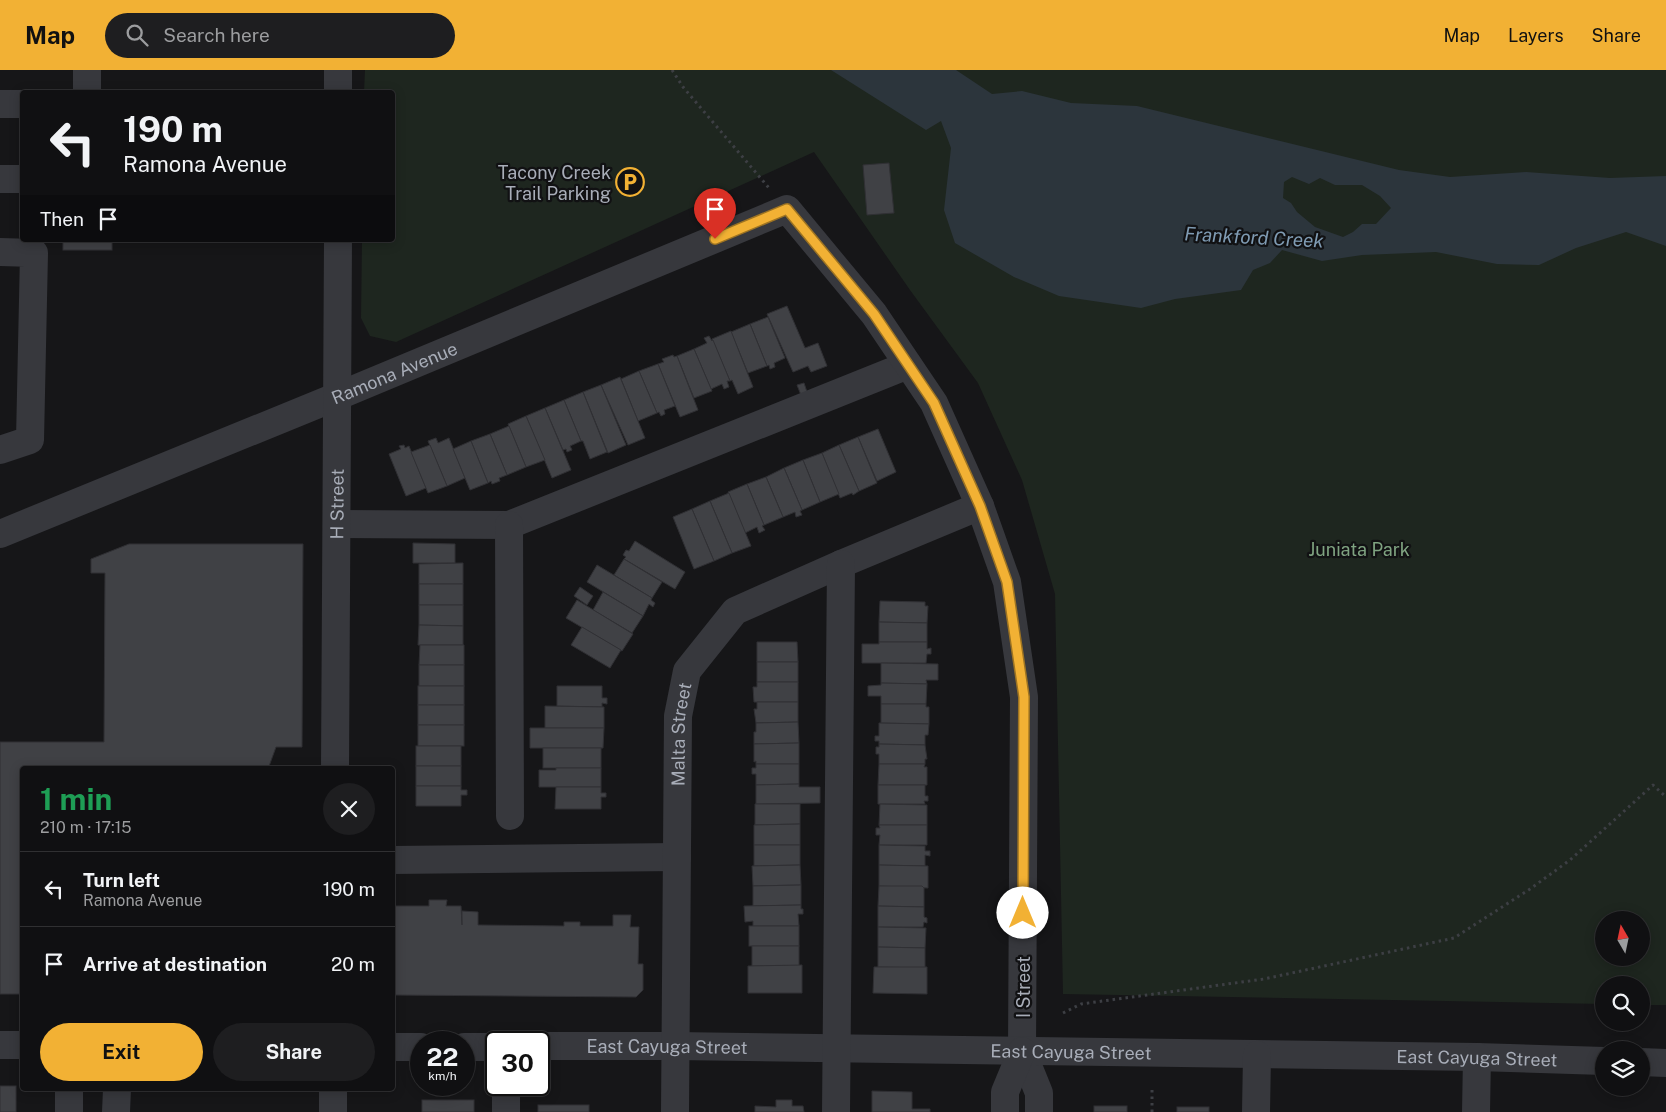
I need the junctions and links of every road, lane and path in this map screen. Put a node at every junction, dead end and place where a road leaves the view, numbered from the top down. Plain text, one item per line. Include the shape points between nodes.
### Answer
1 (87, 70) edge
2 (338, 70) edge
3 (672, 70) edge
4 (87, 90) edge
5 (338, 90) edge
6 (0, 104) edge
7 (20, 104) edge
8 (20, 178) edge
9 (0, 179) edge
10 (787, 209) junction
11 (338, 242) edge
12 (0, 252) edge
13 (908, 365) junction
14 (338, 396) junction
15 (0, 450) edge
16 (980, 506) junction
17 (337, 524) junction
18 (509, 525) junction
19 (0, 534) edge
20 (841, 564) junction
21 (335, 766) edge
22 (1666, 797) edge
23 (510, 816) dead end
24 (677, 856) junction
25 (395, 860) edge
26 (1063, 1012) dead end
27 (0, 1045) edge
28 (20, 1045) edge
29 (550, 1046) edge
30 (675, 1046) junction
31 (395, 1047) edge
32 (410, 1047) edge
33 (836, 1048) junction
34 (1022, 1051) junction
35 (1257, 1055) junction
36 (1477, 1057) junction
37 (1595, 1061) edge
38 (1650, 1062) edge
39 (1666, 1063) edge
40 (1152, 1088) dead end
41 (69, 1091) edge
42 (117, 1091) edge
43 (333, 1091) edge
44 (506, 1096) edge
45 (69, 1112) edge
46 (116, 1112) edge
47 (333, 1112) edge
48 (506, 1112) edge
49 (675, 1112) edge
50 (836, 1112) edge
51 (1005, 1112) edge
52 (1039, 1112) edge
53 (1152, 1112) edge
54 (1256, 1112) edge
55 (1476, 1112) edge

1 - 4 street
2 - 5 street
3 - 10 path
6 - 7 street
8 - 9 street
10 - 13 street, I Street via 874,314
10 - 14 street, Ramona Avenue
11 - 14 street, H Street
12 - 15 street via 34,253 30,440
13 - 16 street, I Street via 934,403
13 - 18 street
14 - 17 street, H Street
14 - 19 street, Ramona Avenue
16 - 20 street, Malta Street
16 - 34 street, I Street via 1007,582 1024,697
17 - 18 street
17 - 21 street, H Street
18 - 23 street
20 - 24 street, Malta Street via 735,612 687,671 678,716
20 - 33 street
22 - 26 path via 1653,785 1570,860 1454,938 1264,979 1081,1004
24 - 25 street
24 - 30 street, Malta Street
27 - 28 street
29 - 30 street, East Cayuga Street
30 - 33 street, East Cayuga Street
30 - 49 street, Malta Street
31 - 32 street
33 - 34 street, East Cayuga Street
33 - 50 street
34 - 35 street, East Cayuga Street
34 - 51 street, I Street via 1005,1092
34 - 52 street, I Street via 1039,1093
35 - 36 street, East Cayuga Street
35 - 54 street
36 - 37 street, East Cayuga Street
36 - 55 street
38 - 39 street
40 - 53 path
41 - 45 street
42 - 46 street
43 - 47 street
44 - 48 street

